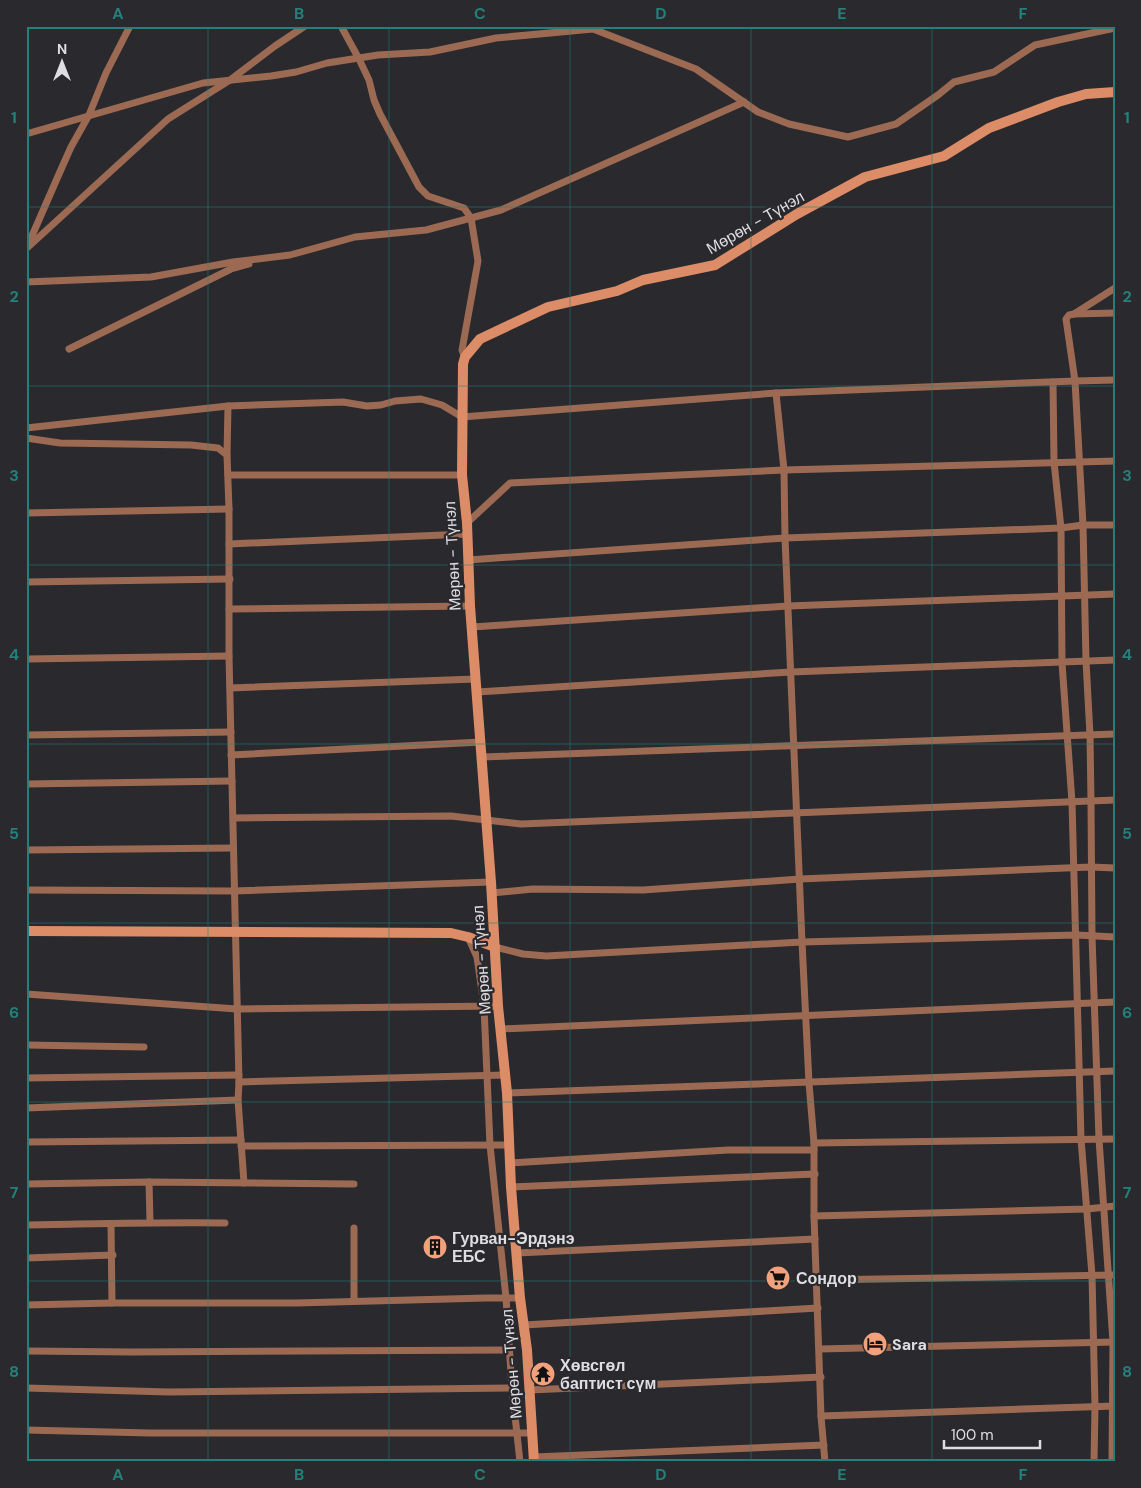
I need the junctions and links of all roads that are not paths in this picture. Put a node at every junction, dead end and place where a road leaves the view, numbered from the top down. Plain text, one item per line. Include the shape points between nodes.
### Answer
1 (130, 26) edge
2 (305, 26) edge
3 (341, 26) edge
4 (1115, 28) edge
5 (359, 58) junction
6 (230, 80) junction
7 (1115, 92) edge
8 (744, 102) junction
9 (89, 115) junction
10 (26, 134) edge
11 (471, 218) junction
12 (27, 249) edge
13 (276, 257) junction
14 (26, 282) edge
15 (1115, 288) edge
16 (1115, 313) edge
17 (1074, 314) junction
18 (69, 349) dead end
19 (465, 357) junction
20 (1075, 380) junction
21 (1115, 380) edge
22 (1053, 382) junction
23 (776, 393) junction
24 (228, 406) junction
25 (462, 417) junction
26 (26, 428) edge
27 (26, 438) edge
28 (227, 455) junction
29 (1115, 461) edge
30 (1054, 462) junction
31 (1079, 462) junction
32 (784, 470) junction
33 (228, 475) junction
34 (462, 475) junction
35 (229, 509) junction
36 (26, 514) edge
37 (467, 523) junction
38 (1083, 525) junction
39 (1115, 525) edge
40 (1061, 528) junction
41 (467, 534) junction
42 (785, 538) junction
43 (229, 544) junction
44 (468, 560) junction
45 (230, 579) junction
46 (26, 582) edge
47 (1084, 594) junction
48 (1115, 594) edge
49 (1062, 595) junction
50 (470, 606) junction
51 (788, 606) junction
52 (229, 609) junction
53 (472, 627) junction
54 (229, 656) junction
55 (26, 659) edge
56 (1115, 660) edge
57 (1086, 661) junction
58 (1062, 663) junction
59 (792, 672) junction
60 (476, 679) junction
61 (230, 688) junction
62 (477, 692) junction
63 (231, 732) junction
64 (1115, 734) edge
65 (26, 735) edge
66 (1090, 735) junction
67 (1067, 736) junction
68 (481, 742) junction
69 (794, 746) junction
70 (231, 755) junction
71 (482, 757) junction
72 (232, 781) junction
73 (26, 784) edge
74 (1115, 800) edge
75 (1091, 801) junction
76 (1072, 802) junction
77 (797, 814) junction
78 (233, 818) junction
79 (486, 820) junction
80 (233, 848) junction
81 (26, 850) edge
82 (1091, 867) junction
83 (1074, 868) junction
84 (1115, 868) edge
85 (800, 879) junction
86 (492, 888) junction
87 (26, 890) edge
88 (234, 891) junction
89 (26, 931) edge
90 (236, 932) junction
91 (1077, 936) junction
92 (1092, 936) junction
93 (468, 937) junction
94 (1115, 937) edge
95 (802, 942) junction
96 (495, 947) junction
97 (26, 994) edge
98 (1096, 1002) junction
99 (1115, 1002) edge
100 (1078, 1004) junction
101 (484, 1006) junction
102 (498, 1006) junction
103 (237, 1009) junction
104 (806, 1016) junction
105 (500, 1028) junction
106 (26, 1045) edge
107 (144, 1047) dead end
108 (1097, 1071) junction
109 (1115, 1071) edge
110 (1079, 1072) junction
111 (488, 1075) junction
112 (505, 1075) junction
113 (26, 1078) edge
114 (239, 1078) junction
115 (809, 1083) junction
116 (507, 1093) junction
117 (238, 1100) junction
118 (26, 1108) edge
119 (1115, 1138) edge
120 (1082, 1139) junction
121 (1099, 1139) junction
122 (26, 1142) edge
123 (241, 1143) junction
124 (490, 1145) junction
125 (510, 1145) junction
126 (814, 1146) junction
127 (510, 1162) junction
128 (815, 1174) junction
129 (149, 1182) junction
130 (244, 1183) junction
131 (26, 1184) edge
132 (354, 1184) dead end
133 (511, 1188) junction
134 (1104, 1206) junction
135 (1115, 1206) edge
136 (1087, 1209) junction
137 (814, 1216) junction
138 (150, 1222) junction
139 (225, 1223) dead end
140 (111, 1224) junction
141 (26, 1225) edge
142 (354, 1228) dead end
143 (815, 1239) junction
144 (517, 1254) junction
145 (113, 1255) junction
146 (26, 1258) edge
147 (1092, 1275) junction
148 (1111, 1275) edge
149 (817, 1280) junction
150 (506, 1298) junction
151 (520, 1298) junction
152 (354, 1301) junction
153 (112, 1303) junction
154 (26, 1305) edge
155 (818, 1308) junction
156 (524, 1325) junction
157 (1114, 1342) edge
158 (1093, 1343) junction
159 (820, 1349) junction
160 (508, 1350) junction
161 (26, 1351) edge
162 (821, 1377) junction
163 (26, 1388) edge
164 (512, 1388) junction
165 (530, 1390) junction
166 (1096, 1406) junction
167 (1113, 1406) edge
168 (821, 1416) junction
169 (26, 1430) edge
170 (532, 1433) junction
171 (518, 1434) junction
172 (824, 1445) junction
173 (534, 1459) edge
174 (520, 1462) edge
175 (825, 1462) edge
176 (1094, 1462) edge
177 (1112, 1462) edge

1 - 9 street
2 - 6 street
3 - 5 street
4 - 8 street via 1035,45 994,72 954,82 896,124 848,137 789,124 758,112
5 - 6 street via 296,72
5 - 8 street via 430,52 496,38 594,29 696,68
5 - 11 street via 380,114 422,191 464,208
6 - 9 street via 204,83
6 - 12 street via 168,119
7 - 19 street, Мөрөн - Түнэл via 1086,94 1058,102 989,128 944,156 864,177 714,265 643,280 617,291 548,307 480,338
8 - 11 street via 501,210
9 - 10 street
9 - 12 street via 71,147
11 - 13 street via 426,230 354,237
11 - 19 street via 478,261 462,350
13 - 14 street via 151,277
13 - 18 street via 231,269
15 - 17 street
16 - 17 street
17 - 20 street via 1066,319
19 - 25 street, Мөрөн - Түнэл
20 - 21 street
20 - 22 street
20 - 31 street
22 - 23 street
22 - 30 street
23 - 25 street
23 - 32 street
24 - 25 street via 343,402 368,406 421,399 442,405
24 - 26 street
24 - 28 street
25 - 34 street, Мөрөн - Түнэл
27 - 28 street via 60,443 191,445 218,448
28 - 33 street
29 - 31 street
30 - 31 street
30 - 32 street
30 - 40 street
31 - 38 street
32 - 37 street via 510,483
32 - 42 street
33 - 34 street
33 - 35 street
34 - 37 street, Мөрөн - Түнэл
35 - 36 street
35 - 43 street
37 - 41 street, Мөрөн - Түнэл
38 - 39 street
38 - 40 street
38 - 47 street
40 - 42 street
40 - 49 street
41 - 43 street
41 - 44 street, Мөрөн - Түнэл
42 - 44 street
42 - 51 street
43 - 45 street
44 - 50 street, Мөрөн - Түнэл
45 - 46 street
45 - 52 street
47 - 48 street
47 - 49 street
47 - 57 street
49 - 51 street
49 - 58 street
50 - 52 street
50 - 53 street, Мөрөн - Түнэл
51 - 53 street
51 - 59 street
52 - 54 street
53 - 60 street, Мөрөн - Түнэл
54 - 55 street
54 - 61 street
56 - 57 street
57 - 58 street
57 - 66 street
58 - 59 street
58 - 67 street
59 - 62 street
59 - 69 street
60 - 61 street
60 - 62 street, Мөрөн - Түнэл
61 - 63 street
62 - 68 street, Мөрөн - Түнэл
63 - 65 street
63 - 70 street
64 - 66 street
66 - 67 street
66 - 75 street
67 - 69 street
67 - 76 street
68 - 70 street
68 - 71 street, Мөрөн - Түнэл
69 - 71 street
69 - 77 street
70 - 72 street
71 - 79 street, Мөрөн - Түнэл
72 - 73 street
72 - 78 street
74 - 75 street
75 - 76 street
75 - 82 street
76 - 77 street
76 - 83 street
77 - 79 street via 521,824
77 - 85 street
78 - 79 street via 451,816
78 - 80 street
79 - 86 street, Мөрөн - Түнэл
80 - 81 street
80 - 88 street
82 - 83 street
82 - 84 street
82 - 92 street
83 - 85 street
83 - 91 street
85 - 86 street via 643,890
85 - 95 street
86 - 88 street
86 - 96 street, Мөрөн - Түнэл
87 - 88 street
88 - 90 street
89 - 90 street
90 - 93 street via 451,933
90 - 103 street
91 - 92 street
91 - 95 street
91 - 100 street
92 - 94 street
92 - 98 street
93 - 96 street
93 - 101 street via 476,957
95 - 96 street via 546,956
95 - 104 street
96 - 102 street, Мөрөн - Түнэл
97 - 103 street
98 - 99 street
98 - 100 street
98 - 108 street
100 - 104 street
100 - 110 street
101 - 102 street
101 - 103 street
101 - 111 street
102 - 105 street, Мөрөн - Түнэл
103 - 114 street
104 - 105 street
104 - 115 street
105 - 112 street, Мөрөн - Түнэл
106 - 107 street
108 - 109 street
108 - 110 street
108 - 121 street
110 - 115 street
110 - 120 street
111 - 112 street
111 - 114 street
111 - 124 street
112 - 116 street, Мөрөн - Түнэл
113 - 114 street
114 - 117 street
115 - 116 street
115 - 126 street
116 - 125 street, Мөрөн - Түнэл
117 - 118 street
117 - 123 street
119 - 121 street
120 - 121 street
120 - 126 street
120 - 136 street
121 - 134 street
122 - 123 street
123 - 124 street
123 - 130 street
124 - 125 street
124 - 150 street
125 - 127 street, Мөрөн - Түнэл
126 - 127 street
126 - 128 street
127 - 133 street, Мөрөн - Түнэл
128 - 133 street
128 - 137 street
129 - 130 street
129 - 131 street
129 - 138 street
130 - 132 street
133 - 144 street, Мөрөн - Түнэл
134 - 135 street
134 - 136 street
134 - 148 street
136 - 137 street
136 - 147 street
137 - 143 street
138 - 139 street
138 - 140 street
140 - 141 street
140 - 145 street
142 - 152 street
143 - 144 street
143 - 149 street
144 - 151 street, Мөрөн - Түнэл
145 - 146 street
145 - 153 street
147 - 148 street
147 - 149 street
147 - 158 street
148 - 157 street
149 - 155 street
150 - 151 street
150 - 152 street
150 - 160 street
151 - 156 street, Мөрөн - Түнэл
152 - 153 street
153 - 154 street
155 - 156 street
155 - 159 street
156 - 165 street, Мөрөн - Түнэл
157 - 158 street
157 - 167 street
158 - 159 street
158 - 166 street
159 - 162 street
160 - 161 street
160 - 164 street
162 - 165 street
162 - 168 street
163 - 164 street via 169,1392
164 - 171 street
165 - 170 street, Мөрөн - Түнэл
166 - 167 street
166 - 168 street
166 - 176 street
167 - 177 street
168 - 172 street
169 - 171 street
170 - 171 street
170 - 173 street, Мөрөн - Түнэл
171 - 174 street
172 - 173 street
172 - 175 street

